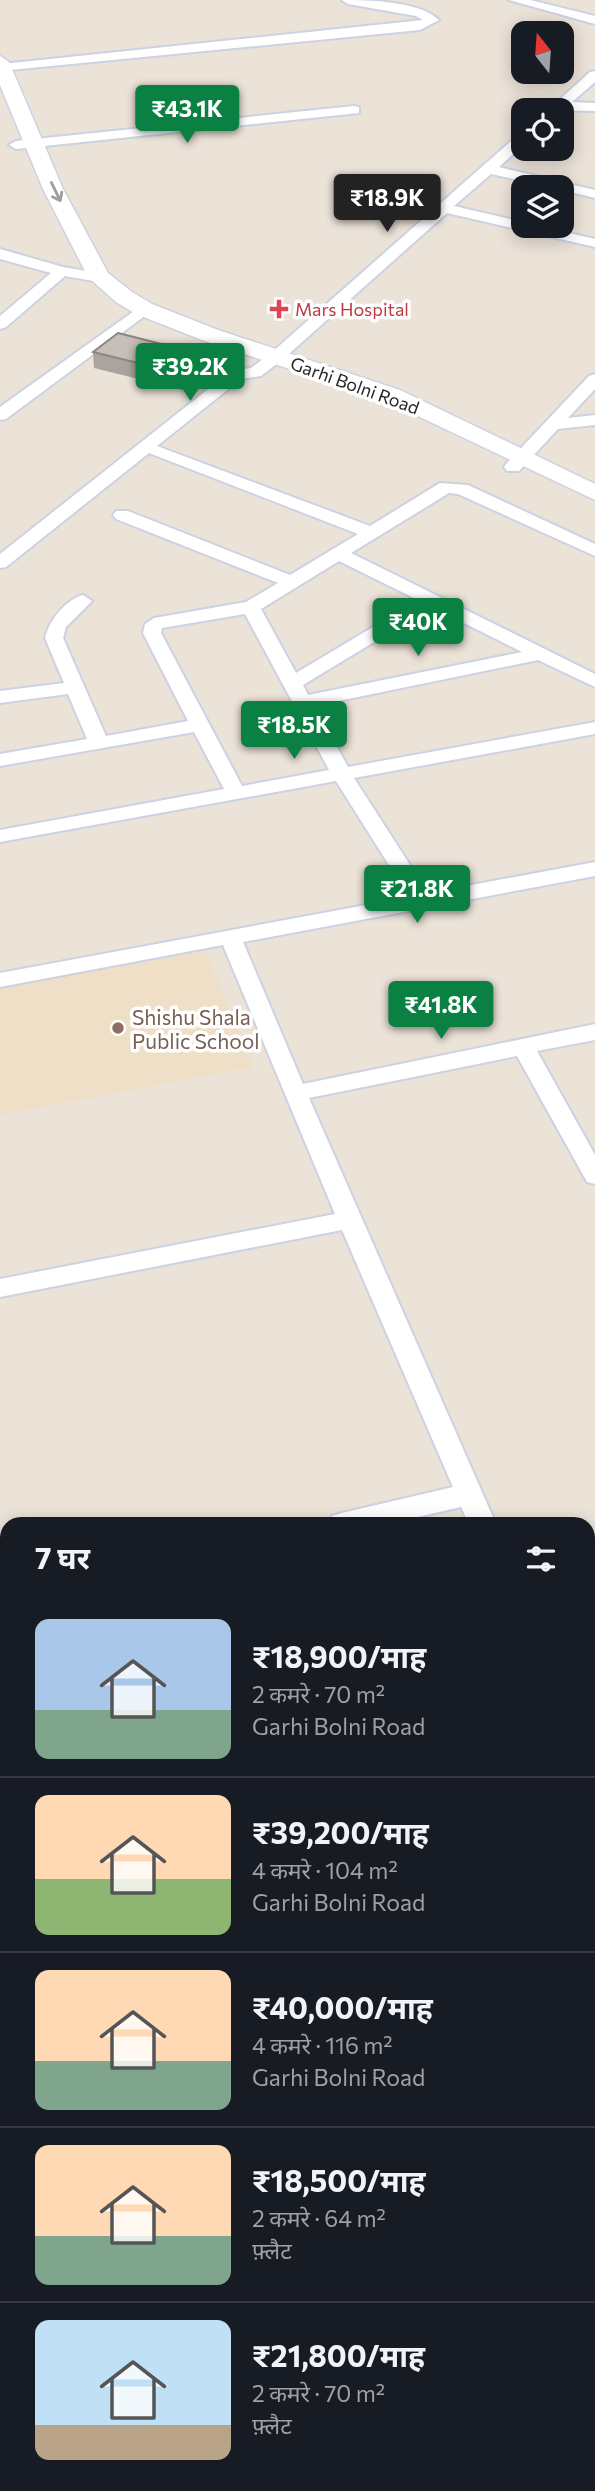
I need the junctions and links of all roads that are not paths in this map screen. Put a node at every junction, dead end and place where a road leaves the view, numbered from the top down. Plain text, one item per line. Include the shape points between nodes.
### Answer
1 (348, 0) edge
2 (515, 0) edge
3 (595, 20) edge
4 (1, 65) edge
5 (595, 75) edge
6 (569, 98) edge
7 (0, 107) edge
8 (595, 107) edge
9 (574, 108) edge
10 (354, 110) dead end
11 (25, 144) junction
12 (511, 149) edge
13 (490, 169) junction
14 (595, 194) edge
15 (442, 208) junction
16 (595, 243) edge
17 (0, 254) edge
18 (79, 274) junction
19 (140, 313) junction
20 (0, 324) edge
21 (265, 366) junction
22 (595, 379) edge
23 (0, 415) edge
24 (595, 420) edge
25 (553, 424) junction
26 (156, 452) junction
27 (519, 462) junction
28 (595, 493) edge
29 (595, 507) edge
30 (122, 515) dead end
31 (370, 531) junction
32 (595, 551) edge
33 (337, 553) junction
34 (0, 563) edge
35 (0, 581) edge
36 (292, 582) junction
37 (431, 600) junction
38 (83, 601) dead end
39 (251, 607) junction
40 (540, 654) junction
41 (595, 681) edge
42 (293, 683) junction
43 (75, 687) junction
44 (0, 697) edge
45 (303, 702) junction
46 (201, 725) junction
47 (595, 728) edge
48 (99, 743) junction
49 (0, 760) edge
50 (341, 773) junction
51 (235, 792) junction
52 (0, 836) edge
53 (595, 869) edge
54 (423, 902) junction
55 (231, 939) junction
56 (0, 980) edge
57 (595, 1032) edge
58 (523, 1046) junction
59 (295, 1093) junction
60 (595, 1177) edge
61 (351, 1220) junction
62 (0, 1288) edge
63 (469, 1494) junction
64 (372, 1517) edge
65 (479, 1517) edge

1 - 4 street via 420,13 433,20 420,26
2 - 3 street
4 - 11 main road, Garhi Bolni Road
5 - 6 street
7 - 11 main road, Garhi Bolni Road
8 - 9 street
10 - 11 street
11 - 18 main road, Garhi Bolni Road via 64,253
12 - 13 street
13 - 14 street
13 - 15 street
15 - 16 street
15 - 21 street
17 - 18 street
18 - 19 main road, Garhi Bolni Road via 99,294
18 - 20 street
19 - 21 main road, Garhi Bolni Road
19 - 23 street
21 - 26 street via 255,380
21 - 27 main road, Garhi Bolni Road
21 - 34 street via 237,374
22 - 25 street
24 - 25 street
25 - 27 street
26 - 31 street
26 - 35 street
27 - 28 main road, Garhi Bolni Road
27 - 29 main road, Garhi Bolni Road
30 - 36 street
31 - 32 street via 440,489 454,487
31 - 33 street
33 - 36 street
33 - 37 street
36 - 39 street
37 - 40 street
37 - 42 street
38 - 43 street via 54,631
39 - 42 street
39 - 46 street via 161,621 152,628
40 - 41 street
40 - 45 street
42 - 45 street
43 - 44 street
43 - 48 street
45 - 50 street
46 - 48 street
46 - 51 street
47 - 50 street
48 - 49 street
50 - 51 street
50 - 54 street
51 - 52 street
53 - 54 street
54 - 55 street
55 - 56 street
55 - 59 street
57 - 58 street
58 - 59 street
58 - 60 street
59 - 61 street
61 - 62 street
61 - 63 street
63 - 64 street
63 - 65 street

